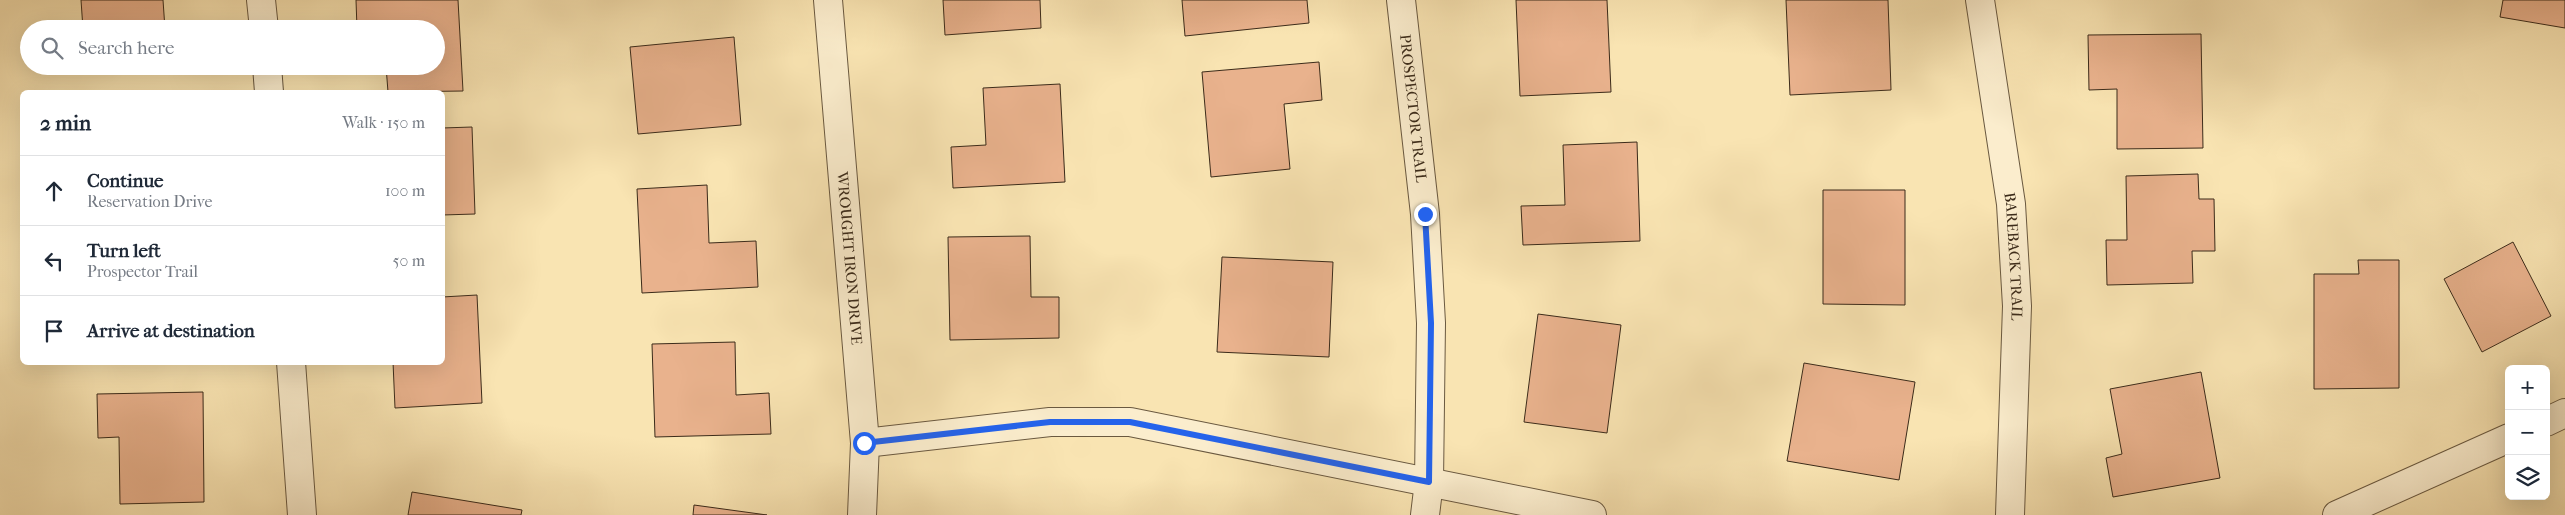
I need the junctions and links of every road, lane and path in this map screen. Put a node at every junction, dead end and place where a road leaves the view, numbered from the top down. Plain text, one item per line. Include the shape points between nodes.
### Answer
1 (262, 0) edge
2 (828, 0) edge
3 (1401, 0) edge
4 (1980, 0) edge
5 (263, 20) edge
6 (268, 75) edge
7 (269, 90) edge
8 (291, 365) edge
9 (2565, 414) edge
10 (2550, 420) edge
11 (2505, 440) edge
12 (864, 443) junction
13 (1429, 482) junction
14 (302, 515) edge
15 (862, 515) edge
16 (1425, 515) edge
17 (1592, 515) edge
18 (2010, 515) edge
19 (2337, 515) edge

1 - 5 street
2 - 12 street, WROUGHT IRON DRIVE
3 - 13 street, PROSPECTOR TRAIL via 1425,214 1431,323
4 - 18 street, BAREBACK TRAIL via 2011,204 2017,306
6 - 7 street
8 - 14 street
9 - 10 street
11 - 19 street
12 - 13 street via 1050,422 1130,422
12 - 15 street, WROUGHT IRON DRIVE
13 - 16 street, PROSPECTOR TRAIL
13 - 17 street

